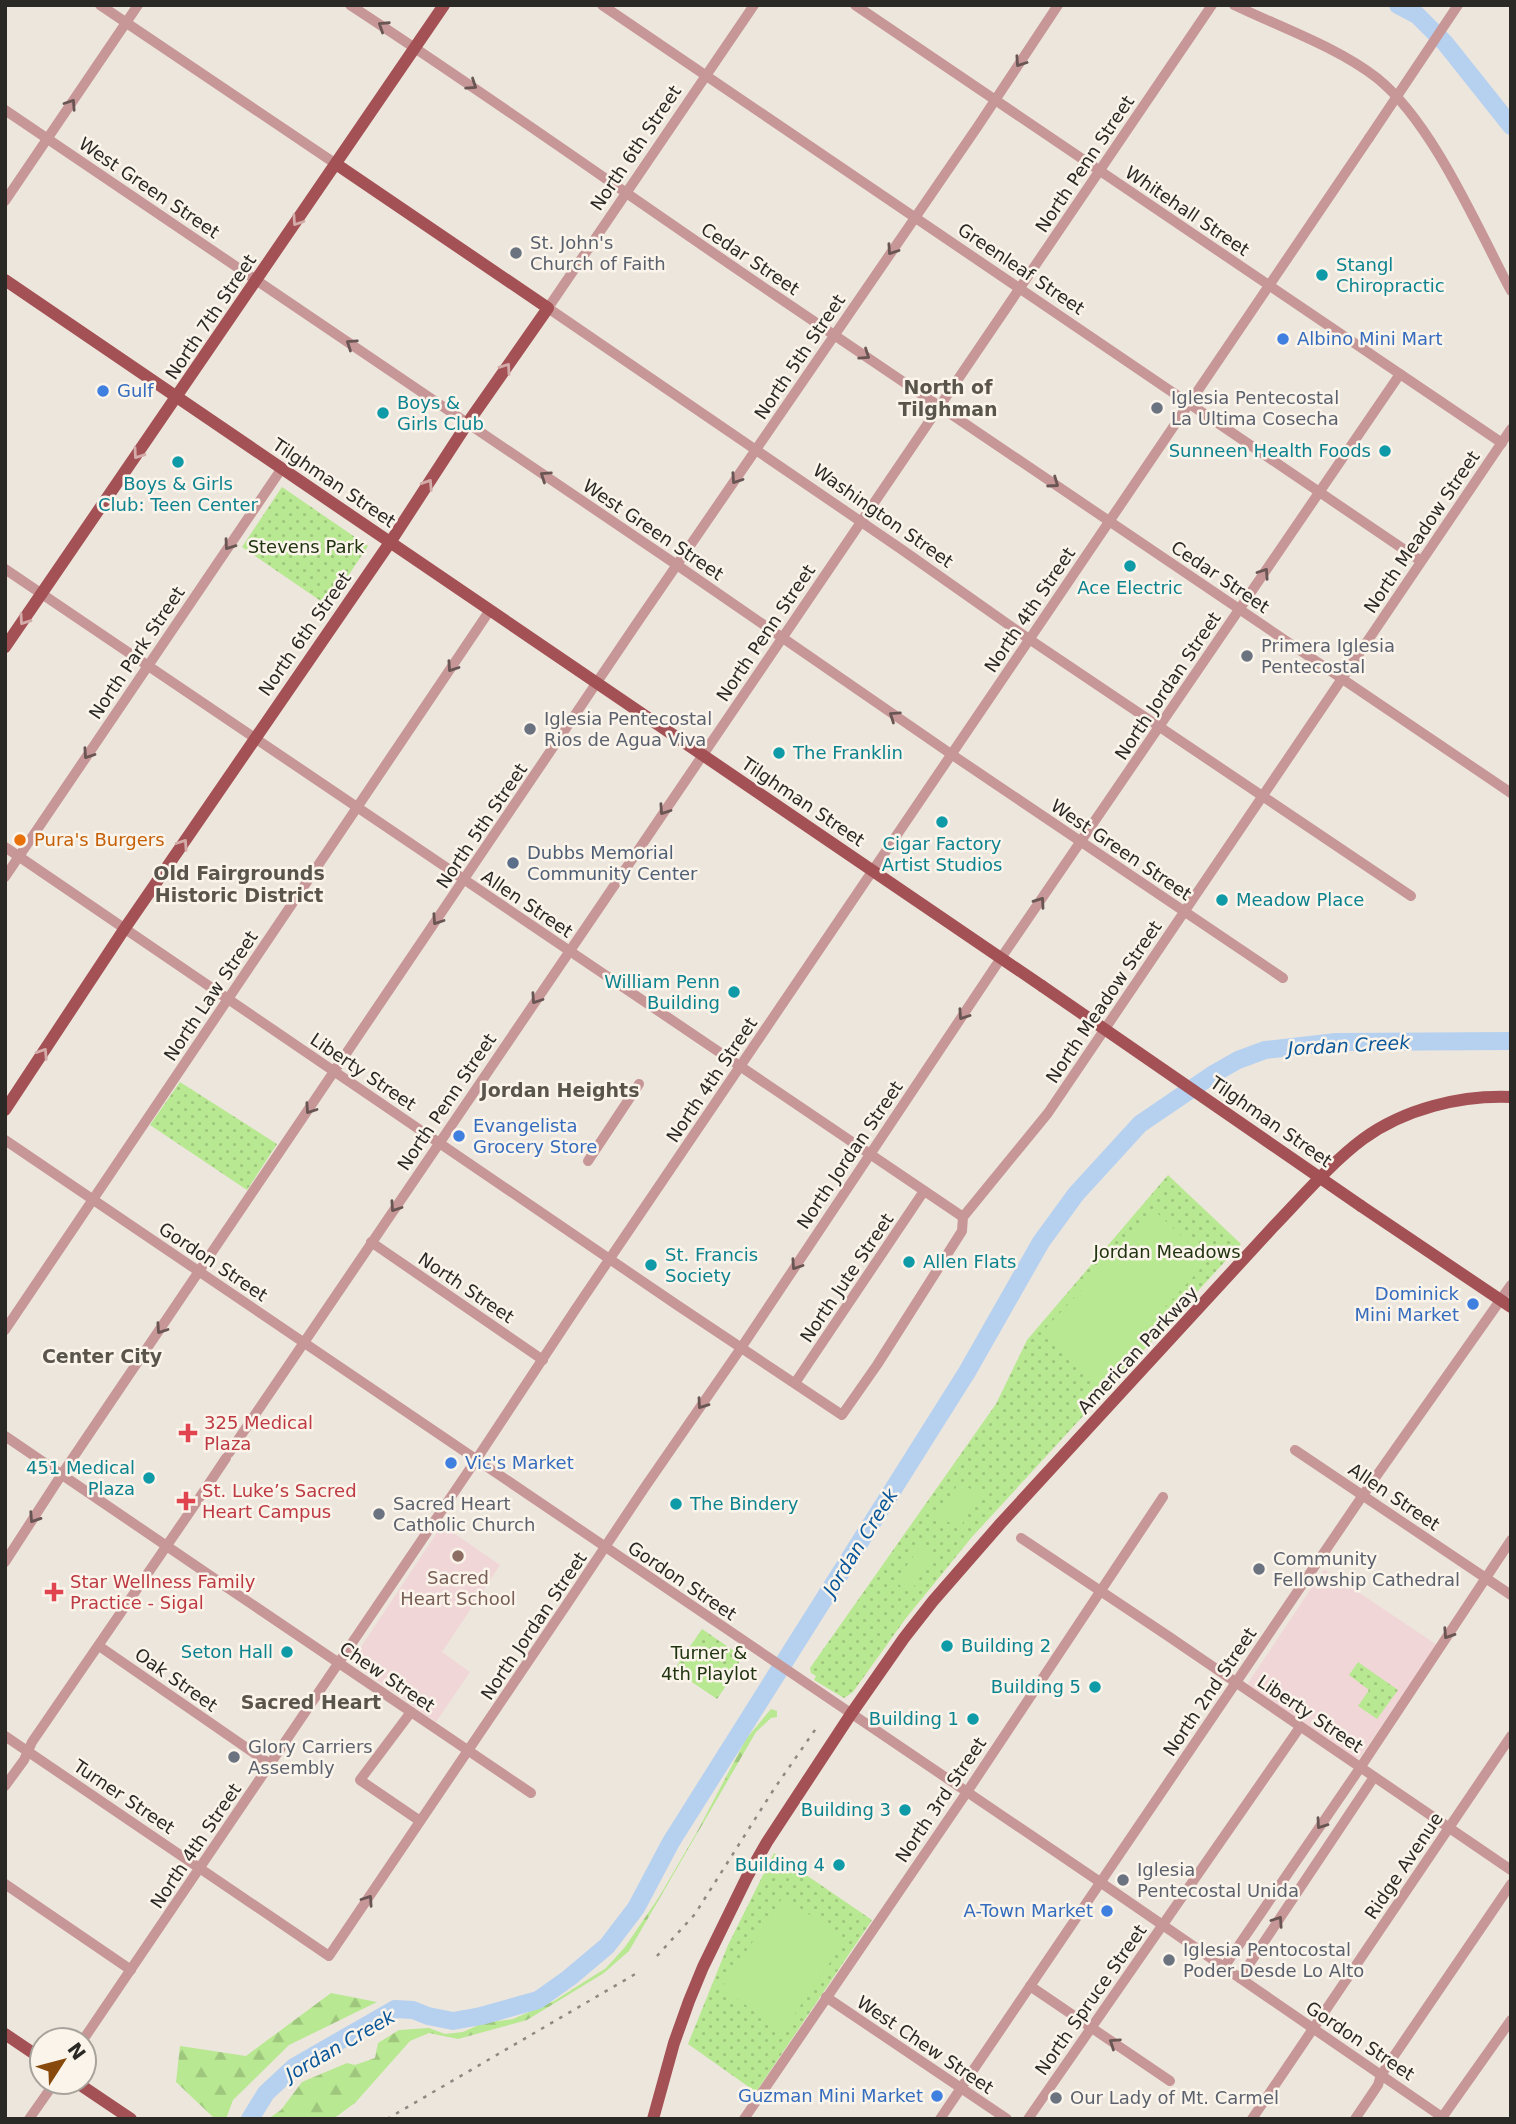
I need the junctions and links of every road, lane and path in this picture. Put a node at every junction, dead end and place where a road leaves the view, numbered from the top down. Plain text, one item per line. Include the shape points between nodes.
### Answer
1 (100, 5) edge
2 (138, 5) edge
3 (350, 5) edge
4 (444, 5) edge
5 (602, 5) edge
6 (754, 5) edge
7 (855, 5) edge
8 (1058, 5) edge
9 (1212, 5) edge
10 (1234, 5) edge
11 (1458, 5) edge
12 (126, 23) junction
13 (415, 48) junction
14 (706, 76) junction
15 (995, 100) junction
16 (5, 110) edge
17 (47, 139) junction
18 (336, 164) junction
19 (1099, 170) junction
20 (627, 193) junction
21 (5, 201) edge
22 (915, 217) junction
23 (5, 280) edge
24 (257, 280) junction
25 (1270, 286) junction
26 (1020, 287) junction
27 (1511, 291) edge
28 (548, 308) junction
29 (834, 335) junction
30 (1400, 374) junction
31 (177, 398) junction
32 (1189, 404) junction
33 (940, 405) junction
34 (467, 424) junction
35 (1511, 429) edge
36 (1502, 443) junction
37 (756, 450) junction
38 (282, 468) junction
39 (1319, 492) junction
40 (861, 521) junction
41 (1110, 521) junction
42 (391, 541) junction
43 (1421, 561) junction
44 (677, 565) junction
45 (5, 569) edge
46 (42, 594) junction
47 (490, 610) junction
48 (1239, 610) junction
49 (781, 638) junction
50 (1029, 639) junction
51 (5, 647) edge
52 (148, 666) junction
53 (1342, 679) junction
54 (597, 683) junction
55 (1159, 727) junction
56 (256, 737) junction
57 (702, 754) junction
58 (951, 754) junction
59 (1511, 793) edge
60 (1262, 796) junction
61 (358, 807) junction
62 (1081, 842) junction
63 (5, 847) edge
64 (19, 856) junction
65 (873, 870) junction
66 (5, 877) edge
67 (464, 880) junction
68 (1411, 896) dead end
69 (1184, 912) junction
70 (125, 928) junction
71 (569, 951) junction
72 (1001, 958) junction
73 (1283, 978) dead end
74 (228, 998) junction
75 (740, 1067) junction
76 (335, 1072) junction
77 (639, 1084) dead end
78 (1511, 1097) edge
79 (5, 1110) edge
80 (5, 1140) edge
81 (439, 1142) junction
82 (870, 1154) junction
83 (587, 1161) dead end
84 (924, 1191) junction
85 (93, 1200) junction
86 (963, 1217) junction
87 (371, 1242) junction
88 (610, 1260) junction
89 (199, 1273) junction
90 (1511, 1285) edge
91 (1506, 1303) edge
92 (5, 1330) edge
93 (303, 1342) junction
94 (741, 1348) junction
95 (543, 1360) junction
96 (795, 1383) junction
97 (842, 1415) joint
98 (5, 1436) edge
99 (1295, 1450) dead end
100 (476, 1460) junction
101 (62, 1474) junction
102 (1363, 1495) junction
103 (1163, 1497) dead end
104 (1021, 1538) dead end
105 (1511, 1540) edge
106 (167, 1546) junction
107 (605, 1548) junction
108 (5, 1562) edge
109 (1485, 1577) junction
110 (1101, 1590) junction
111 (1511, 1595) edge
112 (99, 1646) junction
113 (338, 1662) junction
114 (1236, 1683) junction
115 (411, 1712) junction
116 (851, 1714) junction
117 (1300, 1727) junction
118 (5, 1736) edge
119 (1511, 1736) edge
120 (28, 1751) junction
121 (468, 1751) junction
122 (270, 1764) junction
123 (1360, 1768) junction
124 (1374, 1777) junction
125 (5, 1786) edge
126 (967, 1792) junction
127 (531, 1793) dead end
128 (420, 1821) junction
129 (1449, 1827) junction
130 (200, 1867) junction
131 (1511, 1870) edge
132 (1100, 1882) junction
133 (5, 1884) edge
134 (1511, 1884) edge
135 (1163, 1926) junction
136 (329, 1956) joint
137 (1224, 1967) junction
138 (131, 1970) junction
139 (1240, 1978) junction
140 (1030, 1986) junction
141 (826, 1997) junction
142 (1511, 2020) edge
143 (93, 2026) edge
144 (1092, 2028) junction
145 (1313, 2028) junction
146 (5, 2034) edge
147 (28, 2050) edge
148 (1381, 2075) junction
149 (1170, 2081) dead end
150 (961, 2088) junction
151 (45, 2096) edge
152 (97, 2096) edge
153 (1443, 2118) edge
154 (29, 2119) edge
155 (131, 2119) edge
156 (653, 2119) edge
157 (744, 2119) edge
158 (940, 2119) edge
159 (1007, 2119) edge
160 (1028, 2119) edge
161 (1252, 2119) edge
162 (1355, 2119) edge

1 - 12 street
2 - 12 street
13 -> 3 street, Cedar Street
4 - 13 main road, North 7th Street
5 - 14 street, Greenleaf Street
6 - 14 street, North 6th Street
7 - 15 street, Whitehall Street
8 -> 15 street, North 5th Street
9 - 19 street, North Penn Street
10 - 27 street via 1351,61 1388,88 1437,153
11 - 25 street, North 4th Street, bridge
17 -> 12 street
12 - 18 street
13 - 18 main road, North 7th Street
13 -> 20 street, Cedar Street
14 - 20 street, North 6th Street
14 - 22 street, Greenleaf Street
15 - 19 street, Whitehall Street
15 - 22 street, North 5th Street
16 - 17 street, West Green Street
17 - 21 street
17 - 24 street, West Green Street
18 -> 24 main road, North 7th Street
18 - 28 main road, Washington Street
19 - 25 street, Whitehall Street
19 - 26 street, North Penn Street
20 - 28 street, North 6th Street
20 - 29 street, Cedar Street
22 - 26 street, Greenleaf Street
22 -> 29 street, North 5th Street
23 - 31 main road, Tilghman Street
24 - 31 main road, North 7th Street
34 -> 24 street, West Green Street
25 - 30 street, Whitehall Street
25 - 32 street, North 4th Street
26 - 32 street, Greenleaf Street
26 - 33 street, North Penn Street
34 -> 28 main road, North 6th Street
28 - 37 street, Washington Street
29 -> 33 street, Cedar Street
29 - 37 street, North 5th Street
30 - 36 street, Whitehall Street
30 - 39 street, North Jordan Street
31 - 38 main road, Tilghman Street
31 -> 46 main road, North 7th Street
32 - 39 street, Greenleaf Street
32 - 41 street, North 4th Street
33 - 40 street, North Penn Street
33 -> 41 street, Cedar Street
42 -> 34 main road, North 6th Street
44 -> 34 street, West Green Street
35 - 36 street, North Meadow Street
36 - 43 street, North Meadow Street
37 - 40 street, Washington Street
37 -> 44 street, North 5th Street
38 - 42 main road, Tilghman Street
38 -> 52 street, North Park Street
39 - 43 street, Greenleaf Street
48 -> 39 street, North Jordan Street
40 - 49 street, North Penn Street
40 - 50 street, Washington Street
41 - 48 street, Cedar Street
41 - 50 street, North 4th Street
42 - 47 main road, Tilghman Street
42 - 56 main road, North 6th Street
43 - 53 street, North Meadow Street
44 - 49 street, West Green Street
44 - 54 street, North 5th Street
45 - 46 street, Allen Street
46 -> 51 main road, North 7th Street
46 - 52 street, Allen Street
47 - 54 main road, Tilghman Street
47 -> 61 street, North Law Street
48 - 53 street, Cedar Street
48 - 55 street, North Jordan Street
49 - 57 street, North Penn Street
58 -> 49 street, West Green Street
50 - 55 street, Washington Street
50 - 58 street, North 4th Street
52 - 56 street, Allen Street
52 -> 64 street, North Park Street
53 - 59 street, Cedar Street
53 - 60 street, North Meadow Street
54 - 57 main road, Tilghman Street
54 - 67 street, North 5th Street
55 - 60 street, Washington Street
55 - 62 street, North Jordan Street
56 - 61 street, Allen Street
70 -> 56 main road, North 6th Street
57 - 65 main road, Tilghman Street
57 -> 71 street, North Penn Street
58 - 62 street, West Green Street
58 - 65 street, North 4th Street
60 - 68 street, Washington Street
60 - 69 street, North Meadow Street
61 - 67 street, Allen Street
61 - 74 street, North Law Street
62 - 69 street, West Green Street
72 -> 62 street, North Jordan Street
63 - 64 street, Liberty Street
64 - 66 street, North Park Street
64 - 70 street, Liberty Street
65 - 72 main road, Tilghman Street
65 - 75 street, North 4th Street
67 - 71 street, Allen Street
67 -> 76 street, North 5th Street
69 - 73 street, West Green Street
69 - 86 street, North Meadow Street via 1048,1113
70 - 74 street, Liberty Street
79 -> 70 main road, North 6th Street
71 - 75 street, Allen Street
71 -> 81 street, North Penn Street
72 -> 82 street, North Jordan Street
72 - 91 main road, Tilghman Street, bridge
74 - 76 street, Liberty Street
74 - 85 street, North Law Street
75 - 82 street, Allen Street
75 - 88 street, North 4th Street
76 - 81 street, Liberty Street
76 -> 89 street, North 5th Street
77 - 83 street
78 - 116 main road, American Parkway via 1423,1109 1388,1124 1349,1151 1274,1226 1001,1523 933,1601
80 - 85 street, Gordon Street
81 -> 87 street, North Penn Street
81 - 88 street, Liberty Street
82 - 84 street, Allen Street
82 -> 94 street, North Jordan Street
84 - 86 street, Allen Street
84 - 96 street, North Jute Street
85 - 89 street, Gordon Street
85 - 92 street, North Law Street
86 - 97 street, North Meadow Street via 961,1231
87 - 93 street, North Penn Street
87 - 95 street, North Street
88 - 94 street, Liberty Street
88 - 95 street, North 4th Street
89 - 93 street, Gordon Street
89 -> 101 street, North 5th Street
90 - 91 street, North 2nd Street
91 - 102 street, North 2nd Street via 1450,1369
93 - 100 street, Gordon Street
93 - 106 street, North Penn Street
94 - 96 street, Liberty Street
94 -> 107 street, North Jordan Street
95 - 100 street, North 4th Street
96 - 97 street, Liberty Street
98 - 101 street, Chew Street
99 - 102 street, Allen Street
100 - 107 street, Gordon Street
100 - 113 street, North 4th Street
101 - 106 street, Chew Street
101 -> 108 street, North 5th Street
102 - 109 street, Allen Street
102 - 114 street, North 2nd Street
103 - 110 street, North 3rd Street
104 - 110 street, Liberty Street
105 - 109 street
106 - 112 street, North Penn Street
106 - 113 street, Chew Street
107 - 116 street, Gordon Street
107 - 121 street, North Jordan Street
109 - 111 street, Allen Street
109 -> 123 street
110 - 114 street, Liberty Street
110 - 126 street, North 3rd Street
112 - 120 street, North Penn Street
112 - 122 street, Oak Street
113 - 115 street, Chew Street
113 - 122 street, North 4th Street
114 - 117 street, Liberty Street
114 - 132 street, North 2nd Street
115 - 121 street, Chew Street
115 - 128 street via 360,1780
116 - 126 street, Gordon Street
116 - 156 main road, American Parkway via 767,1842 708,1956 674,2043
117 - 123 street, Liberty Street
117 - 135 street, North Spruce Street
118 - 120 street, Turner Street
119 - 129 street, Ridge Avenue
120 - 125 street, North Penn Street
120 - 130 street, Turner Street
121 - 127 street, Chew Street
121 - 128 street, North Jordan Street
122 - 130 street, North 4th Street
123 - 124 street, Liberty Street
123 -> 137 street
124 - 129 street, Liberty Street
139 -> 124 street
126 - 132 street, Gordon Street
126 - 141 street, North 3rd Street
136 -> 128 street, North Jordan Street
129 - 131 street, Liberty Street
129 - 145 street, Ridge Avenue
130 - 136 street, Turner Street
130 - 138 street, North 4th Street
132 - 135 street, Gordon Street
132 - 140 street, North 2nd Street
133 - 138 street
134 - 148 street
135 - 137 street, Gordon Street
135 - 144 street, North Spruce Street
137 - 139 street, Gordon Street
138 - 143 street, North 4th Street
139 - 145 street, Gordon Street
140 - 144 street
140 - 150 street, North 2nd Street
141 - 150 street, West Chew Street
141 - 157 street, North 3rd Street
142 - 153 street
149 -> 144 street
144 - 160 street, North Spruce Street
145 - 148 street, Gordon Street
145 - 161 street, Ridge Avenue
146 - 147 main road
148 - 153 street, Gordon Street
148 - 162 street
150 - 158 street, North 2nd Street
150 - 159 street, West Chew Street
151 - 154 street
152 - 155 main road

